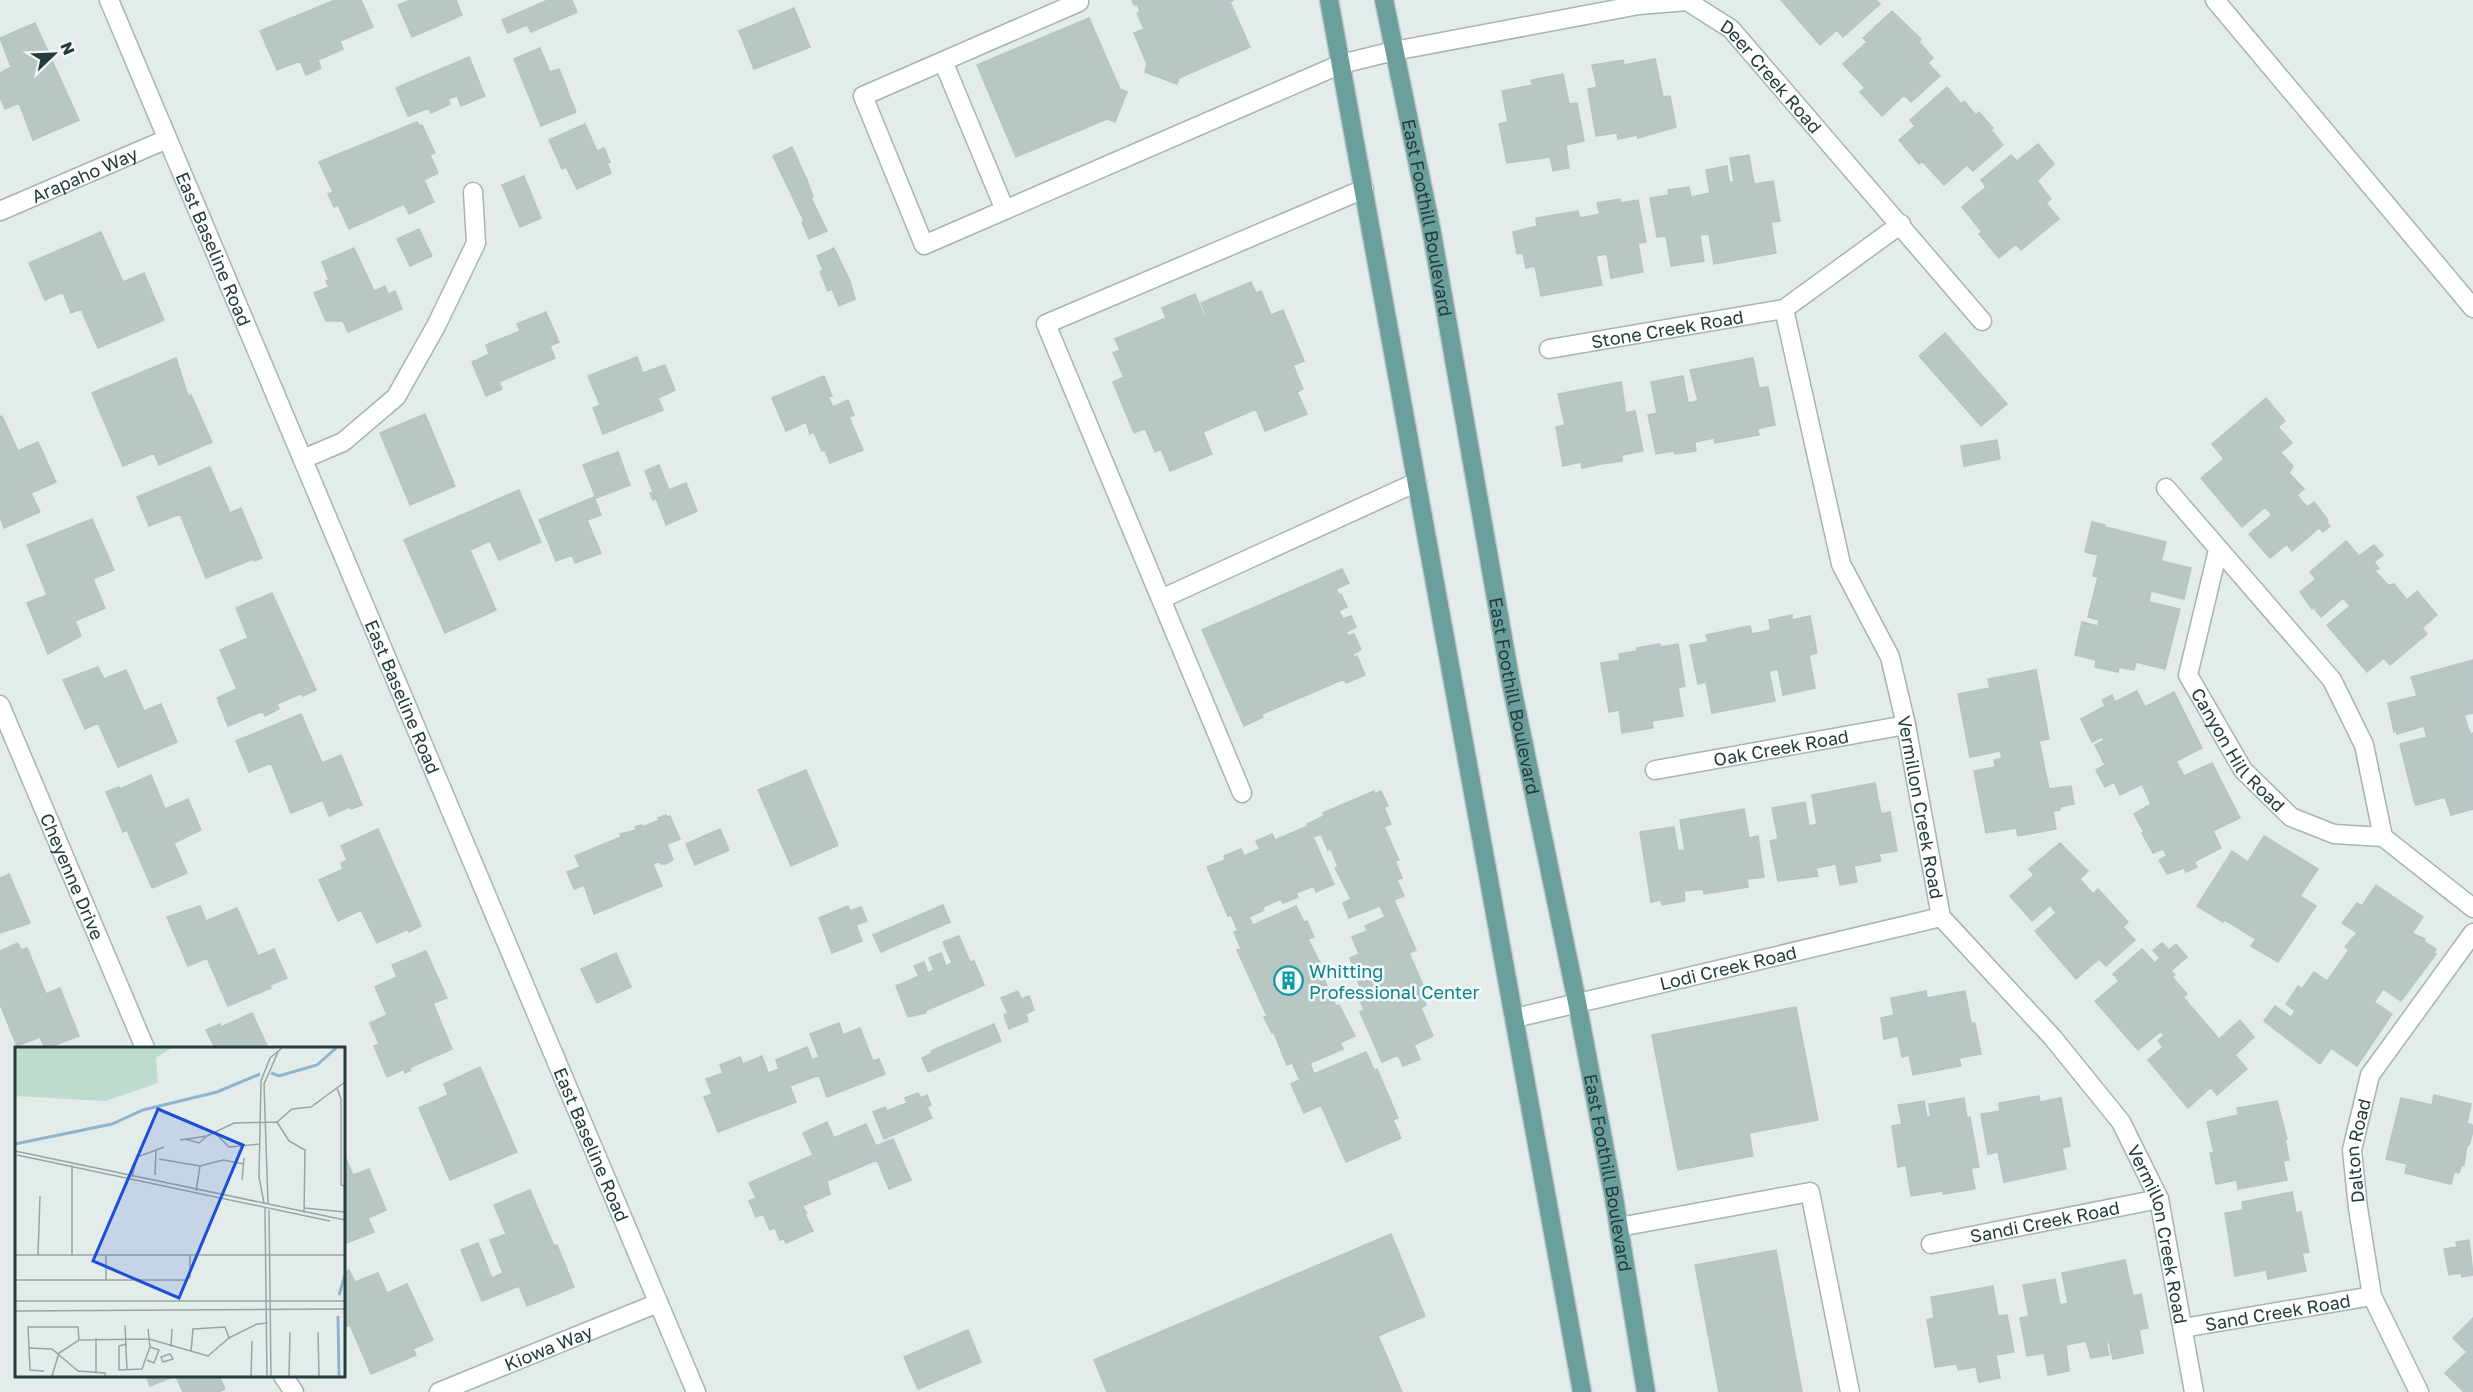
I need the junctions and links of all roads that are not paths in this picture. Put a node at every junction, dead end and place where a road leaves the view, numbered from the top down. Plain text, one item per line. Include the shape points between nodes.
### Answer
1 (109, 0) edge
2 (1329, 0) edge
3 (1384, 0) edge
4 (2215, 0) edge
5 (1079, 2) dead end
6 (1394, 51) junction
7 (943, 61) junction
8 (1341, 64) junction
9 (167, 139) junction
10 (1364, 189) junction
11 (473, 192) dead end
12 (1005, 210) junction
13 (0, 211) edge
14 (1901, 225) junction
15 (2473, 308) edge
16 (1784, 309) junction
17 (1982, 321) dead end
18 (1549, 349) dead end
19 (303, 459) junction
20 (1417, 482) junction
21 (2166, 488) dead end
22 (2218, 550) junction
23 (1161, 599) junction
24 (0, 705) edge
25 (1906, 725) junction
26 (1655, 770) dead end
27 (1242, 793) dead end
28 (2383, 837) junction
29 (2473, 908) edge
30 (1941, 917) junction
31 (2473, 933) edge
32 (1577, 1002) junction
33 (1515, 1018) junction
34 (145, 1047) edge
35 (2159, 1199) junction
36 (1618, 1227) junction
37 (1931, 1244) dead end
38 (2372, 1296) junction
39 (658, 1303) junction
40 (2183, 1328) junction
41 (284, 1377) edge
42 (294, 1392) edge
43 (439, 1392) edge
44 (696, 1392) edge
45 (1582, 1392) edge
46 (1646, 1392) edge
47 (1850, 1392) edge
48 (2194, 1392) edge
49 (2419, 1392) edge

1 - 9 street, East Baseline Road
2 - 8 main road
3 - 6 main road, East Foothill Boulevard
4 - 15 street
5 - 7 street
6 - 8 street, Deer Creek Road
6 - 14 street, Deer Creek Road via 1639,5 1687,1 1731,29
6 - 32 main road, East Foothill Boulevard via 1431,228 1509,678
7 - 12 street
7 - 12 street, Deer Creek Road via 862,96 924,245
8 - 10 main road
8 - 12 street, Deer Creek Road
9 - 13 street, Arapaho Way
9 - 19 street, East Baseline Road
10 - 20 main road
10 - 23 street via 1046,324
11 - 19 street via 476,243 396,397 343,442
14 - 16 street
14 - 17 street, Deer Creek Road
16 - 18 street, Stone Creek Road
16 - 25 street, Vermillon Creek Road via 1841,564 1890,657
19 - 39 street, East Baseline Road
20 - 23 street
20 - 33 main road
21 - 22 street
22 - 28 street via 2332,680 2364,746
22 - 28 street, Canyon Hill Road via 2188,675 2243,770 2291,817 2334,834
23 - 27 street
24 - 34 street, Cheyenne Drive
25 - 26 street, Oak Creek Road
25 - 30 street, Vermillon Creek Road
28 - 29 street
30 - 32 street, Lodi Creek Road
30 - 35 street, Vermillon Creek Road via 2053,1038 2121,1122
31 - 38 street, Dalton Road via 2370,1075 2352,1150
32 - 33 street, Lodi Creek Road
32 - 36 main road, East Foothill Boulevard
33 - 45 main road
35 - 37 street, Sandi Creek Road
35 - 40 street, Vermillon Creek Road
36 - 46 main road, East Foothill Boulevard
36 - 47 street via 1810,1192
38 - 40 street, Sand Creek Road
38 - 49 street, Dalton Road
39 - 43 street, Kiowa Way
39 - 44 street, East Baseline Road
40 - 48 street, Vermillon Creek Road
41 - 42 street

